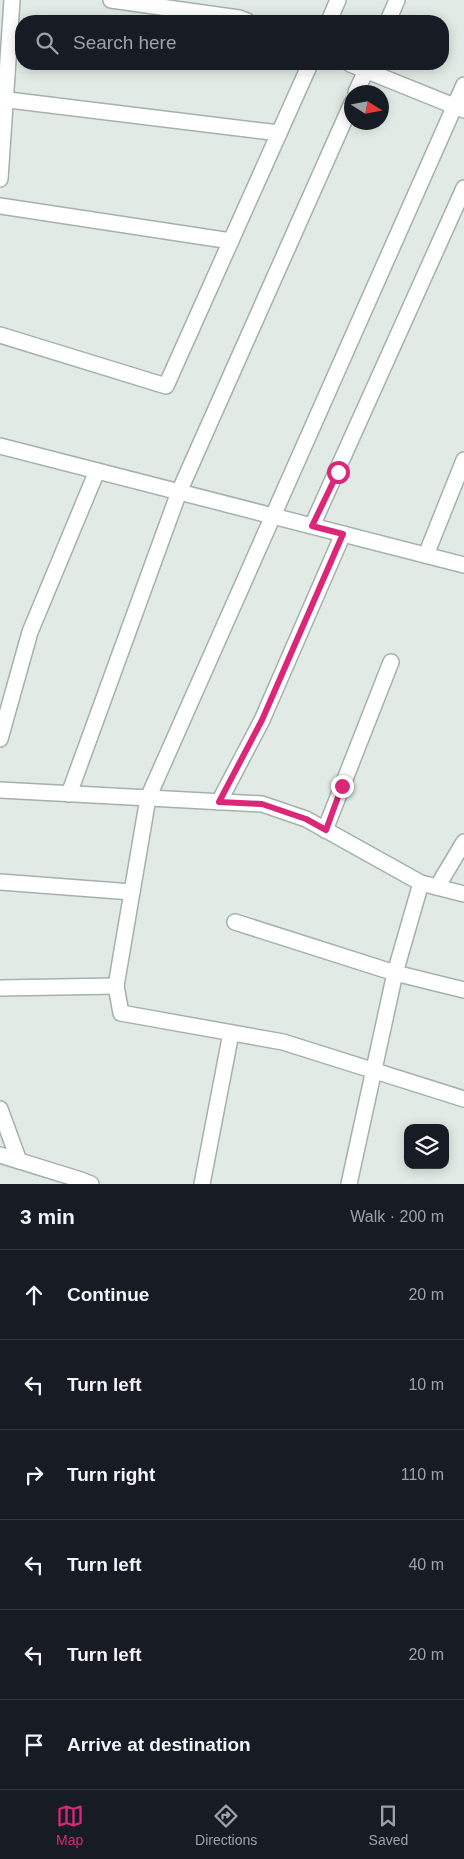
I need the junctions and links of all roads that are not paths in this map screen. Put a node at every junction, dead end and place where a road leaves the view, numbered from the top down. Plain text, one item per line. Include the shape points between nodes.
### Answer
1 (12, 0) edge
2 (110, 0) edge
3 (338, 0) edge
4 (397, 0) edge
5 (218, 15) edge
6 (332, 15) edge
7 (391, 15) edge
8 (307, 70) edge
9 (366, 70) edge
10 (374, 70) edge
11 (359, 85) edge
12 (464, 86) edge
13 (3, 100) edge
14 (459, 109) edge
15 (344, 121) edge
16 (279, 133) junction
17 (0, 179) edge
18 (464, 188) edge
19 (0, 206) edge
20 (231, 241) junction
21 (0, 335) edge
22 (0, 446) edge
23 (464, 460) edge
24 (97, 471) junction
25 (179, 492) junction
26 (273, 516) junction
27 (312, 526) junction
28 (343, 534) junction
29 (426, 555) junction
30 (464, 565) edge
31 (391, 662) dead end
32 (0, 739) edge
33 (0, 790) edge
34 (69, 794) junction
35 (148, 798) junction
36 (219, 802) junction
37 (326, 830) junction
38 (464, 842) edge
39 (0, 882) edge
40 (420, 883) junction
41 (437, 887) junction
42 (132, 892) junction
43 (464, 894) edge
44 (235, 922) dead end
45 (395, 973) junction
46 (116, 986) junction
47 (0, 988) edge
48 (464, 990) edge
49 (231, 1033) junction
50 (374, 1070) junction
51 (464, 1099) edge
52 (0, 1109) edge
53 (0, 1155) edge
54 (19, 1161) junction
55 (91, 1184) edge
56 (202, 1184) edge
57 (349, 1184) edge

1 - 13 street
2 - 5 street
3 - 6 street
4 - 7 street
8 - 16 street
9 - 11 street
10 - 14 street
12 - 14 street
13 - 16 street
13 - 17 street
14 - 26 street
15 - 25 street
16 - 20 street
18 - 27 street
19 - 20 street
20 - 21 street via 166,386
22 - 24 street
23 - 29 street
24 - 25 street
24 - 32 street via 30,632
25 - 26 street
25 - 34 street
26 - 27 street
26 - 35 street
27 - 28 street
28 - 29 street
28 - 36 street via 262,720
29 - 30 street
31 - 37 street
33 - 34 street
34 - 35 street
35 - 36 street
35 - 42 street
36 - 37 street via 262,804 306,819
37 - 40 street
38 - 41 street
39 - 42 street
40 - 41 street
40 - 45 street
41 - 43 street
42 - 46 street
44 - 45 street
45 - 48 street
45 - 50 street
46 - 47 street
46 - 49 street via 121,1013
49 - 50 street via 283,1042
49 - 56 street
50 - 51 street
50 - 57 street
52 - 54 street
53 - 54 street
54 - 55 street

